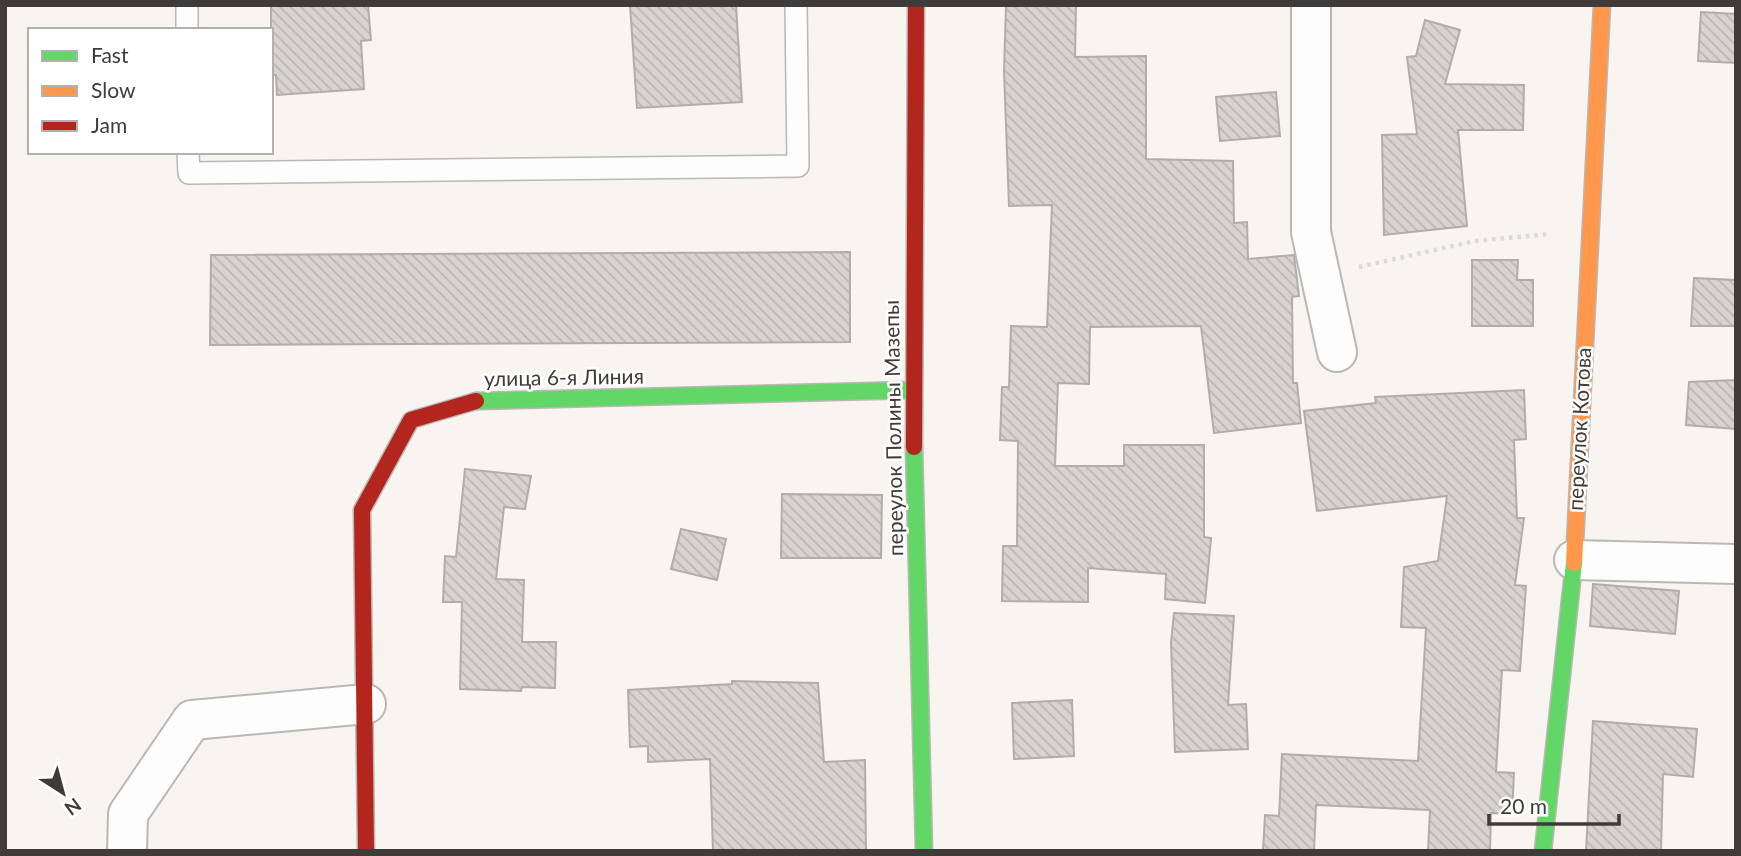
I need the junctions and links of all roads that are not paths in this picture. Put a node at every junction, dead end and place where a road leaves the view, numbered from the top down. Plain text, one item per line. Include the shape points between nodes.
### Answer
1 (187, 5) edge
2 (796, 5) edge
3 (916, 5) edge
4 (1311, 5) edge
5 (1602, 5) edge
6 (187, 28) edge
7 (188, 154) edge
8 (1337, 352) dead end
9 (913, 390) junction
10 (1574, 560) junction
11 (1736, 564) edge
12 (366, 704) junction
13 (127, 851) edge
14 (366, 851) edge
15 (924, 851) edge
16 (1544, 851) edge

1 - 6 lane
2 - 7 lane via 798,166 189,173
3 - 9 street, переулок Полины Мазепы
4 - 8 street via 1311,232
5 - 10 street, переулок Котова
9 - 12 street, улица 6-я Линия via 474,401 411,420 362,510
9 - 15 street, переулок Полины Мазепы
10 - 11 street
10 - 16 street, переулок Котова
12 - 13 street via 192,720 128,814
12 - 14 street, улица 6-я Линия

